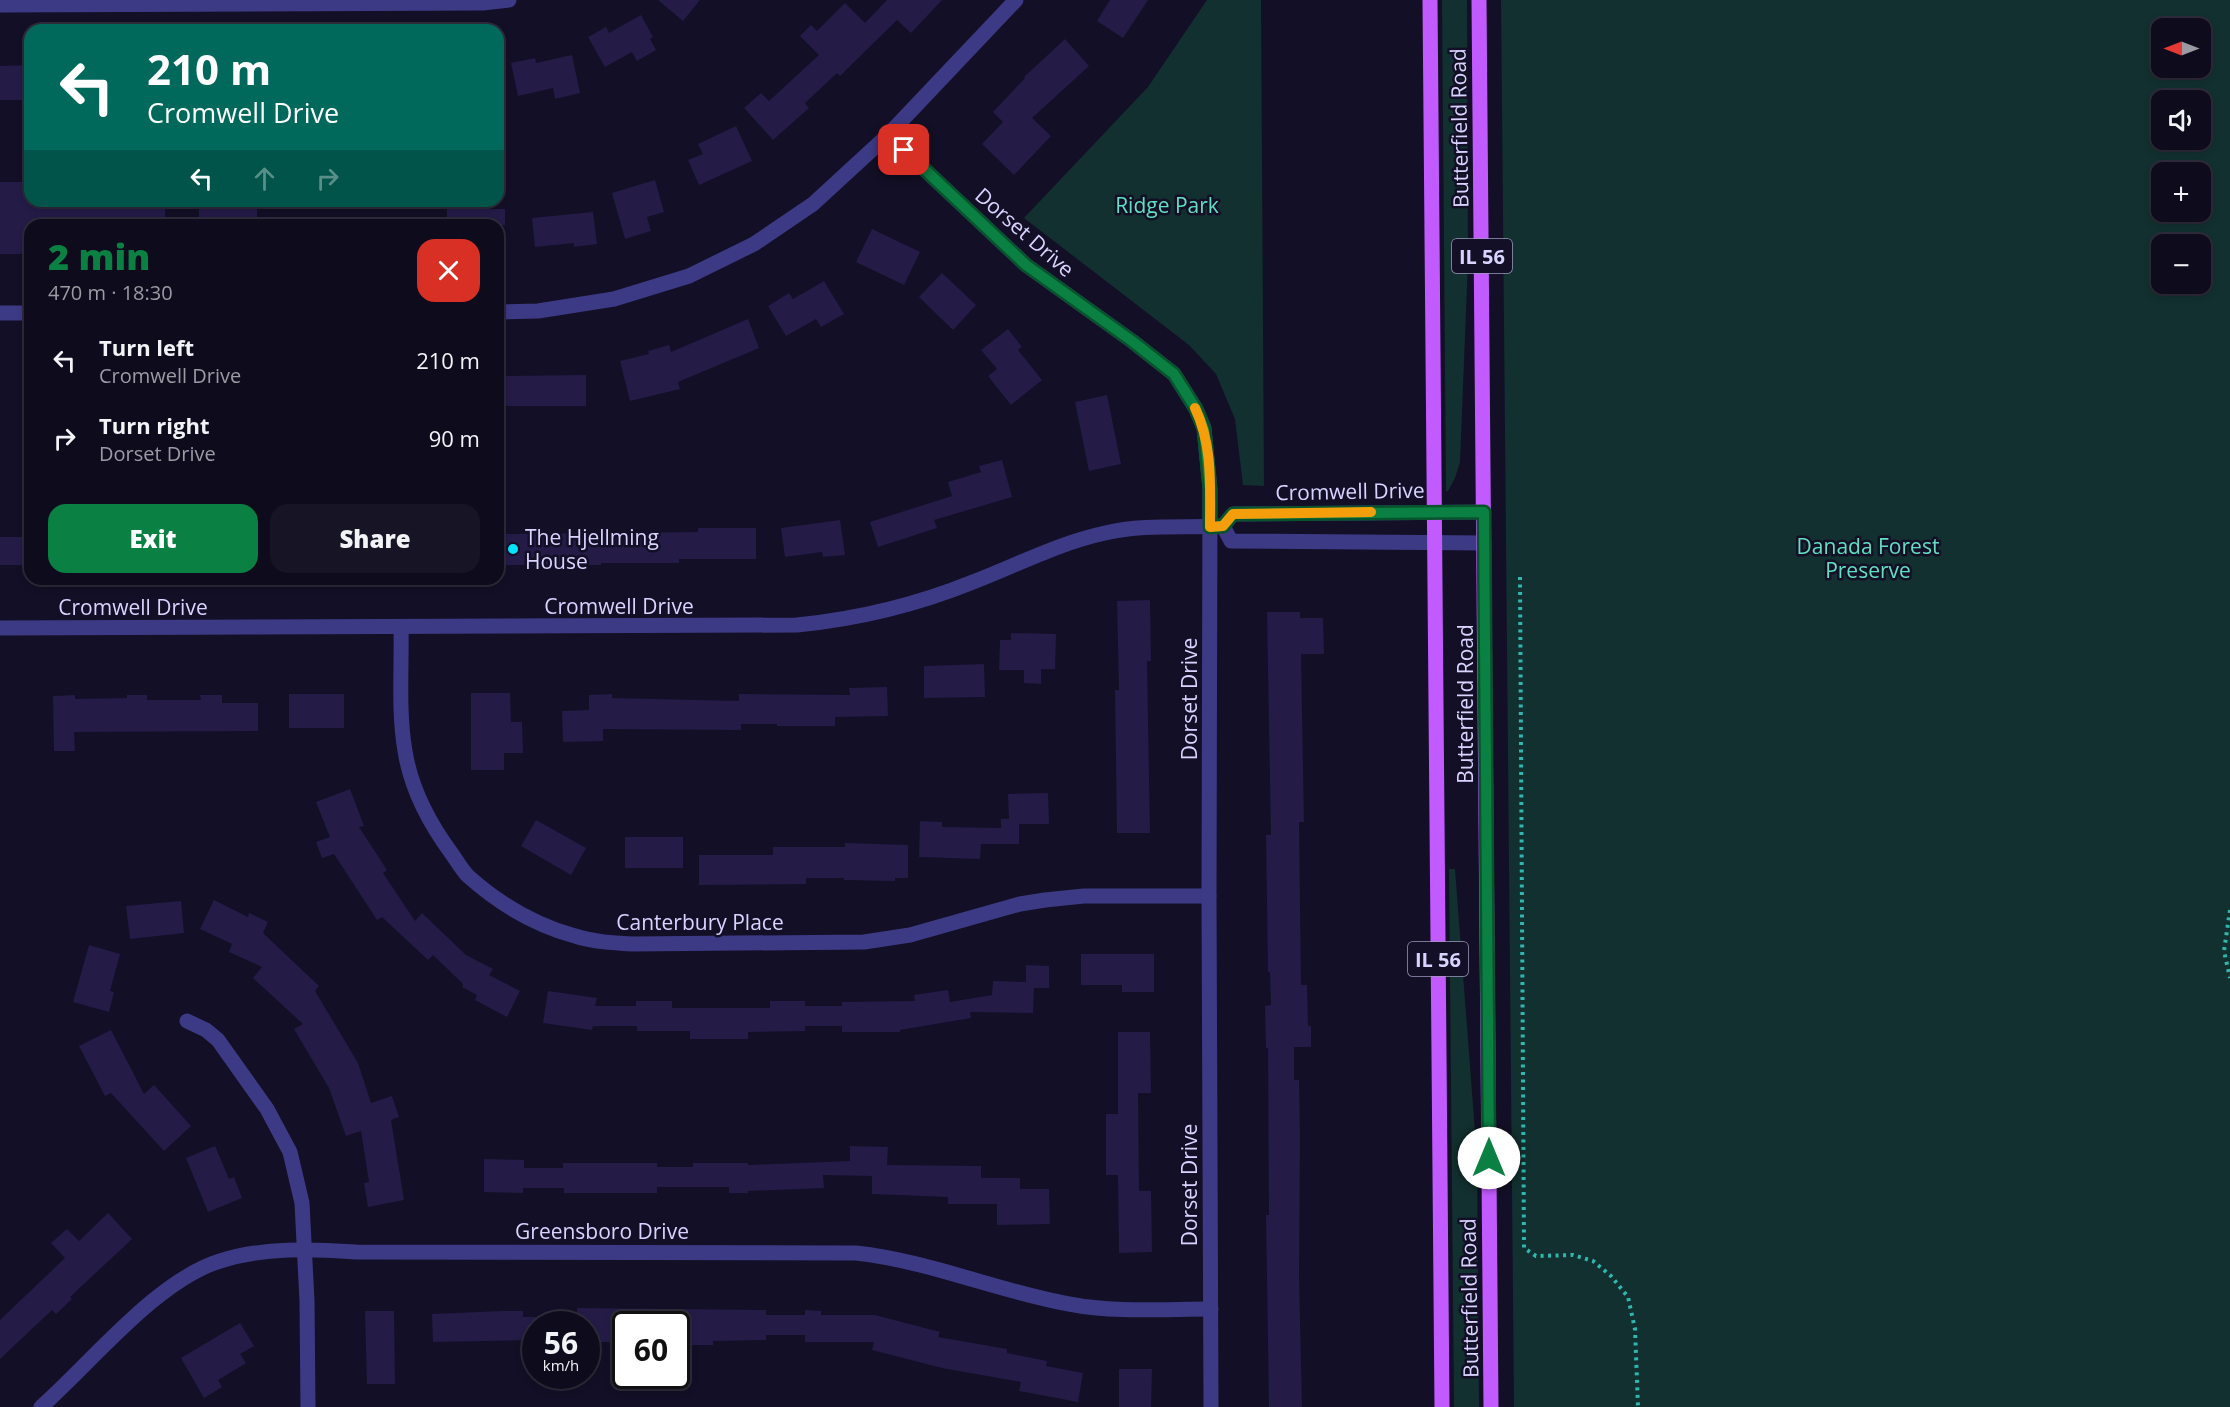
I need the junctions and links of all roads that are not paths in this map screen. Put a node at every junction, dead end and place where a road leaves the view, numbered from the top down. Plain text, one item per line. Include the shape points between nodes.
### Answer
1 (509, 0) edge
2 (1016, 0) edge
3 (1430, 0) edge
4 (1479, 0) edge
5 (0, 4) edge
6 (888, 135) junction
7 (504, 312) edge
8 (0, 313) edge
9 (24, 313) edge
10 (1434, 511) junction
11 (1484, 512) junction
12 (1217, 527) junction
13 (1434, 542) junction
14 (1484, 543) junction
15 (401, 627) junction
16 (0, 628) edge
17 (1209, 896) junction
18 (187, 1021) dead end
19 (304, 1249) junction
20 (1211, 1309) junction
21 (41, 1407) edge
22 (308, 1407) edge
23 (1211, 1407) edge
24 (1442, 1407) edge
25 (1491, 1407) edge

1 - 5 street
2 - 6 street
3 - 10 main road, Butterfield Road / IL 56
4 - 11 main road, Butterfield Road / IL 56
6 - 7 street via 813,204 716,264 650,290 614,299 565,308
6 - 12 street, Dorset Drive via 1026,265 1174,374 1204,429
8 - 9 street
10 - 11 street, Cromwell Drive
10 - 12 street, Cromwell Drive via 1233,514
10 - 13 main road, Butterfield Road / IL 56
11 - 14 main road, Butterfield Road / IL 56
12 - 13 street via 1231,541
12 - 15 street, Cromwell Drive via 1132,528 1087,537 927,600 828,622 761,627
12 - 17 street, Dorset Drive
13 - 14 street
13 - 24 main road, Butterfield Road / IL 56
14 - 25 main road, Butterfield Road / IL 56
15 - 16 street, Cromwell Drive
15 - 17 street, Canterbury Place via 405,753 419,799 438,835 467,875 503,902 544,925 576,937 633,944 864,942 910,935 1045,900 1084,896
17 - 20 street, Dorset Drive
18 - 19 street via 218,1040 277,1124 290,1152 303,1203
19 - 20 street, Greensboro Drive via 856,1253 905,1260 1071,1305
19 - 21 street, Greensboro Drive via 244,1255 185,1277 126,1326
19 - 22 street
20 - 23 street, Dorset Drive

